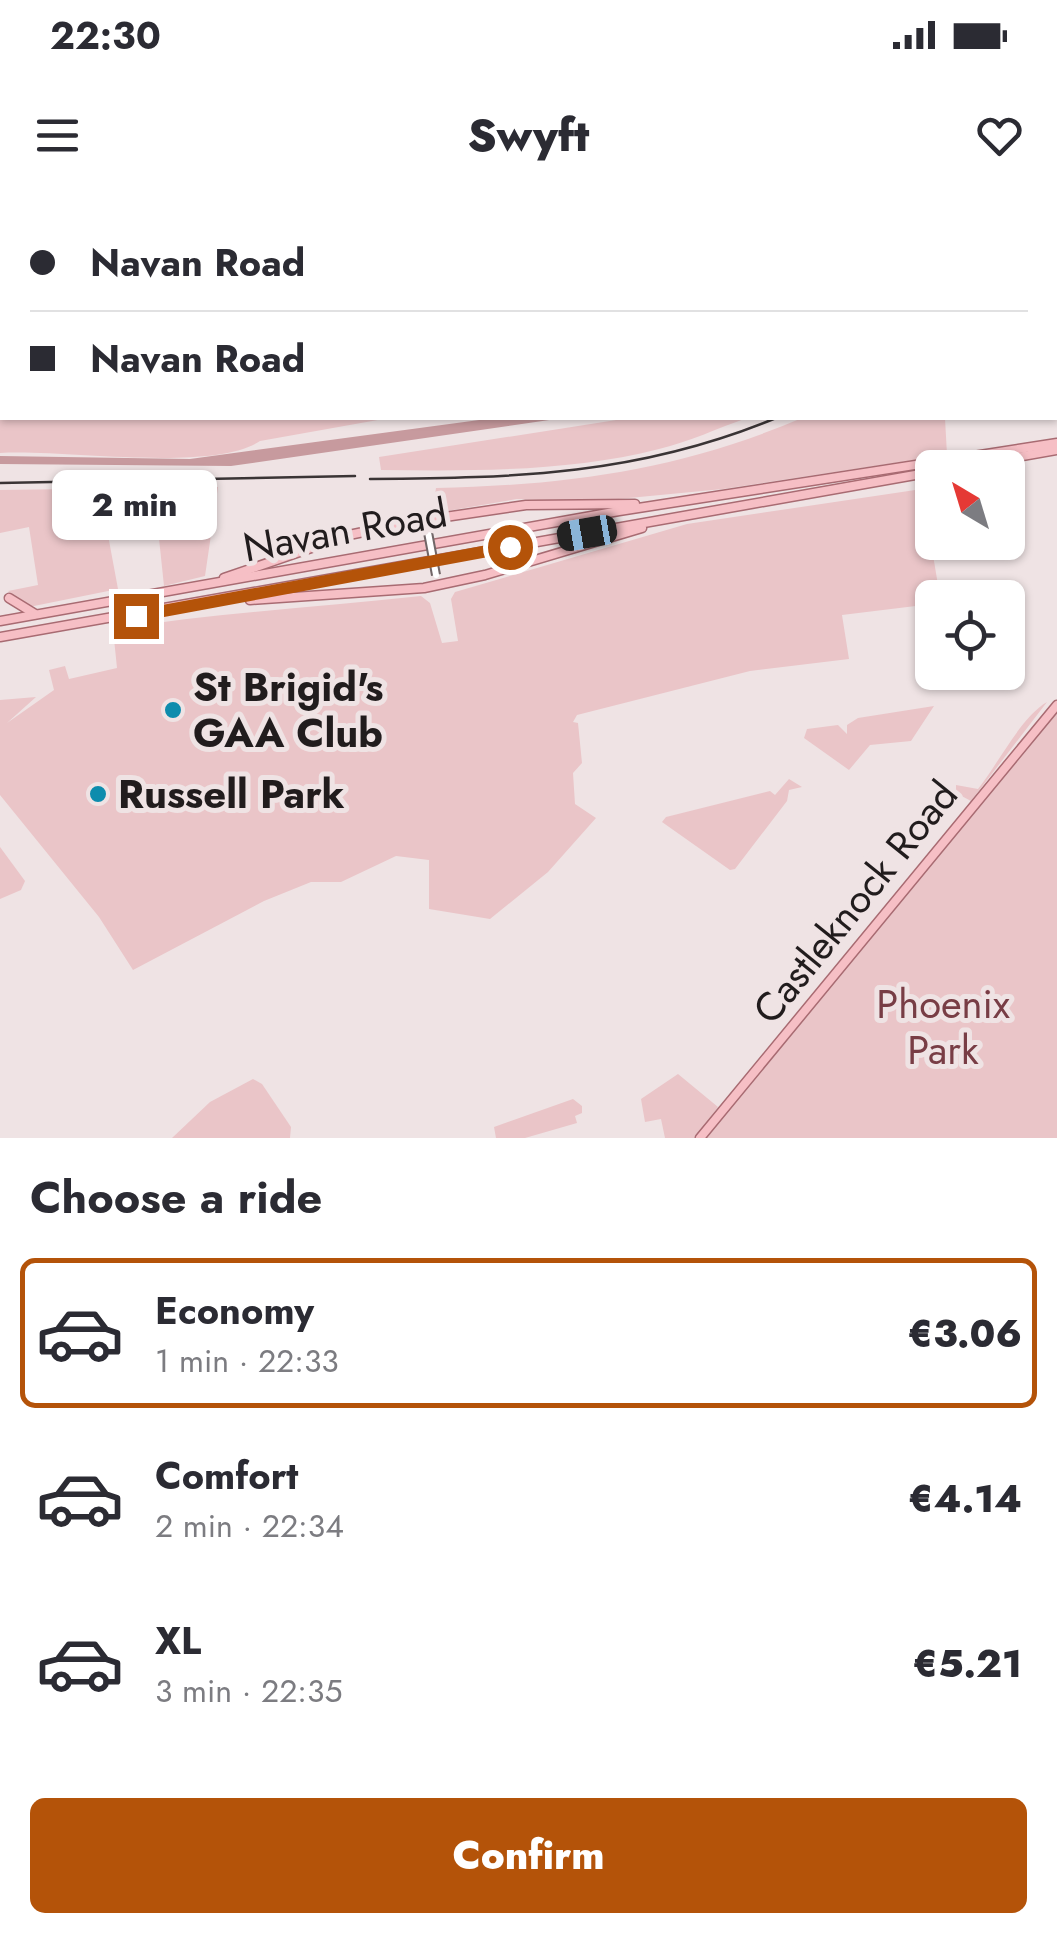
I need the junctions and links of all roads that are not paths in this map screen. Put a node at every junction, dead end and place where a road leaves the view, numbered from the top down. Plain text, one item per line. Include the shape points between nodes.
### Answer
1 (1057, 446) edge
2 (1025, 453) edge
3 (915, 475) edge
4 (736, 492) junction
5 (719, 509) junction
6 (427, 523) junction
7 (437, 580) junction
8 (176, 590) junction
9 (165, 610) junction
10 (40, 616) junction
11 (1, 621) edge
12 (0, 636) edge
13 (1057, 705) edge
14 (700, 1138) edge

1 - 2 main road, Navan Road
1 - 4 main road, Navan Road
3 - 5 main road, Navan Road
4 - 6 main road via 624,505 526,505
4 - 8 main road, Navan Road
5 - 7 main road
5 - 9 main road, Navan Road
6 - 7 street, bridge
6 - 8 main road via 349,535
7 - 9 main road
8 - 10 main road, Navan Road
9 - 12 main road, Navan Road
10 - 11 main road, Navan Road
10 - 11 main road via 10,598 12,610
13 - 14 main road, Castleknock Road

